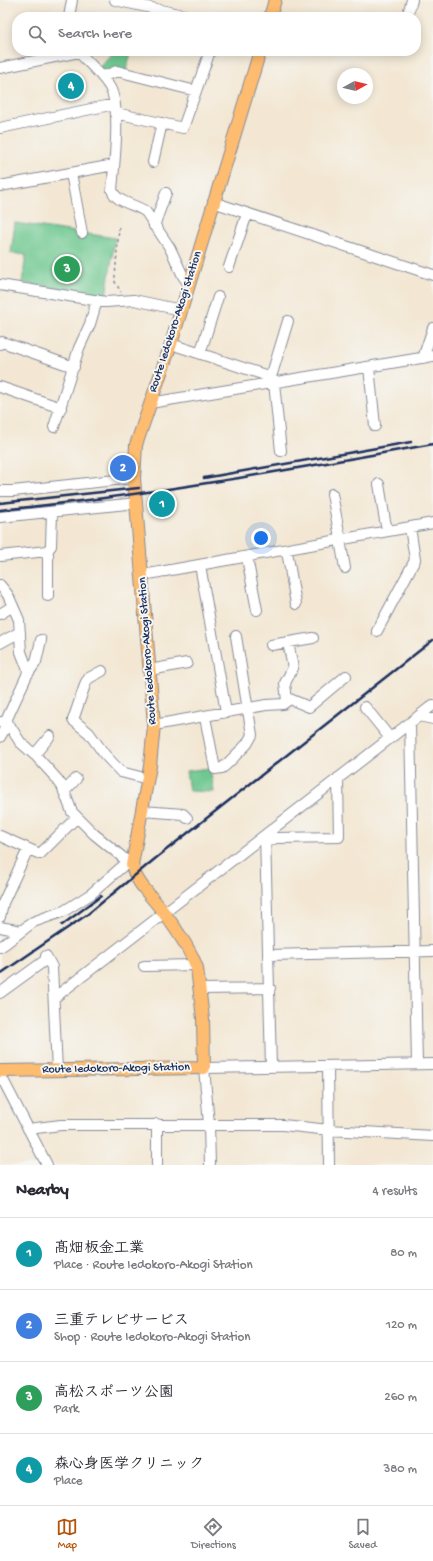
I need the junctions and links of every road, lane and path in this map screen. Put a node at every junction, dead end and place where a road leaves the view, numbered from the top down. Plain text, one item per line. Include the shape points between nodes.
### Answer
1 (72, 0) edge
2 (115, 0) edge
3 (275, 0) edge
4 (412, 0) edge
5 (70, 12) edge
6 (169, 12) edge
7 (271, 12) edge
8 (408, 12) edge
9 (58, 56) edge
10 (82, 56) edge
11 (208, 56) edge
12 (258, 56) edge
13 (0, 68) edge
14 (102, 77) junction
15 (196, 91) junction
16 (116, 108) junction
17 (162, 123) junction
18 (0, 128) edge
19 (153, 162) dead end
20 (114, 165) junction
21 (71, 173) junction
22 (0, 186) edge
23 (166, 193) dead end
24 (213, 202) junction
25 (249, 214) junction
26 (154, 226) junction
27 (119, 228) dead end
28 (82, 233) dead end
29 (229, 266) dead end
30 (433, 275) edge
31 (189, 284) junction
32 (0, 285) edge
33 (218, 297) dead end
34 (97, 300) junction
35 (127, 300) junction
36 (181, 310) junction
37 (288, 322) dead end
38 (433, 328) edge
39 (0, 344) edge
40 (171, 344) junction
41 (200, 354) junction
42 (428, 357) edge
43 (74, 367) junction
44 (369, 367) junction
45 (273, 380) junction
46 (0, 388) edge
47 (150, 403) junction
48 (60, 408) junction
49 (375, 426) dead end
50 (54, 427) dead end
51 (281, 451) dead end
52 (134, 478) junction
53 (379, 484) dead end
54 (0, 492) edge
55 (332, 494) dead end
56 (137, 503) junction
57 (52, 512) junction
58 (0, 517) edge
59 (433, 523) edge
60 (410, 527) junction
61 (388, 531) junction
62 (341, 540) junction
63 (285, 550) junction
64 (47, 551) junction
65 (0, 556) edge
66 (249, 556) junction
67 (200, 565) junction
68 (345, 568) dead end
69 (143, 574) junction
70 (0, 585) edge
71 (48, 596) dead end
72 (296, 604) dead end
73 (12, 606) junction
74 (257, 610) dead end
75 (0, 614) edge
76 (377, 631) dead end
77 (20, 632) junction
78 (236, 636) dead end
79 (313, 638) dead end
80 (41, 640) dead end
81 (288, 642) junction
82 (0, 643) edge
83 (272, 645) dead end
84 (187, 664) dead end
85 (150, 670) junction
86 (102, 671) dead end
87 (27, 675) junction
88 (346, 676) dead end
89 (286, 701) junction
90 (433, 705) edge
91 (365, 707) dead end
92 (248, 708) junction
93 (226, 712) junction
94 (419, 716) junction
95 (205, 717) junction
96 (433, 719) edge
97 (4, 723) edge
98 (410, 723) junction
99 (154, 725) junction
100 (50, 736) dead end
101 (0, 737) edge
102 (390, 738) junction
103 (34, 754) junction
104 (338, 778) junction
105 (76, 779) dead end
106 (148, 779) junction
107 (64, 792) junction
108 (142, 811) junction
109 (77, 817) junction
110 (187, 818) dead end
111 (0, 836) edge
112 (265, 838) junction
113 (28, 849) junction
114 (132, 865) junction
115 (164, 913) junction
116 (0, 917) edge
117 (0, 927) edge
118 (21, 930) junction
119 (0, 947) edge
120 (433, 951) edge
121 (416, 952) junction
122 (269, 955) junction
123 (144, 966) dead end
124 (196, 966) junction
125 (270, 988) junction
126 (200, 989) junction
127 (0, 993) edge
128 (54, 998) junction
129 (417, 1064) junction
130 (433, 1064) edge
131 (328, 1066) junction
132 (271, 1067) junction
133 (204, 1068) junction
134 (57, 1070) junction
135 (0, 1071) edge
136 (0, 1074) edge
137 (157, 1124) junction
138 (210, 1124) junction
139 (28, 1129) junction
140 (329, 1130) junction
141 (433, 1136) edge
142 (47, 1165) edge
143 (157, 1165) edge
144 (210, 1165) edge
145 (329, 1165) edge

1 - 5 street
2 - 6 street
3 - 7 main road
4 - 8 street
9 - 13 street
10 - 14 street
11 - 15 street
12 - 24 main road, Route Iedokoro-Akogi Station
14 - 15 street via 116,71
14 - 16 street via 113,93
15 - 17 street via 183,128
16 - 17 street
16 - 18 street
16 - 20 street
17 - 19 street
20 - 21 street
20 - 26 street via 112,190 115,196 140,207
21 - 22 street
21 - 28 street
23 - 26 street
24 - 25 street
24 - 31 main road, Route Iedokoro-Akogi Station
25 - 29 street
25 - 30 street
26 - 31 street via 170,248
27 - 35 path via 115,282
31 - 36 main road, Route Iedokoro-Akogi Station
32 - 34 street
33 - 41 street
34 - 35 street
34 - 43 street
35 - 36 street
36 - 40 main road, Route Iedokoro-Akogi Station
37 - 45 street
38 - 42 street
39 - 43 street via 2,342
40 - 41 street
40 - 47 main road, Route Iedokoro-Akogi Station
41 - 45 street
42 - 44 street
43 - 48 street
44 - 45 street
44 - 49 street
45 - 47 street
45 - 51 street
46 - 48 street
47 - 52 main road, Route Iedokoro-Akogi Station via 136,445
48 - 50 street
52 - 54 street
52 - 56 main road, Route Iedokoro-Akogi Station
53 - 61 street
55 - 62 street
56 - 57 street
56 - 69 main road, Route Iedokoro-Akogi Station
57 - 58 street
57 - 64 street via 51,546
59 - 60 street
60 - 61 street
60 - 76 street via 415,560
61 - 62 street
62 - 63 street
62 - 68 street
63 - 66 street
63 - 72 street
64 - 65 street
64 - 71 street
66 - 67 street
66 - 74 street via 248,563
67 - 69 street
67 - 93 street
69 - 85 main road, Route Iedokoro-Akogi Station
70 - 73 street
73 - 75 street
73 - 77 street via 19,620
77 - 82 street
77 - 87 street via 20,652 28,670
78 - 92 street
79 - 81 street
80 - 87 street via 36,662
81 - 83 street
81 - 89 street via 293,668 285,683
84 - 85 street
85 - 99 main road, Route Iedokoro-Akogi Station
86 - 106 street via 88,678 73,720 89,733 121,772
87 - 97 street
88 - 89 street via 306,710 290,699
89 - 92 street via 283,704
90 - 94 street
91 - 102 street
92 - 93 street
92 - 95 street via 252,735 247,744 222,768 215,769
93 - 95 street
94 - 96 street
94 - 98 street
95 - 99 street
97 - 101 street
97 - 103 street
98 - 102 street
98 - 121 street
99 - 106 main road, Route Iedokoro-Akogi Station
100 - 103 street
102 - 104 street
103 - 107 street via 57,779
104 - 112 street
104 - 112 street via 339,837
105 - 107 street
106 - 108 main road, Route Iedokoro-Akogi Station
107 - 109 street via 72,812
108 - 110 street via 183,814
108 - 114 main road, Route Iedokoro-Akogi Station
109 - 113 street via 40,854
109 - 114 street
111 - 113 street
112 - 115 street
112 - 122 street
113 - 116 street
114 - 115 main road, Route Iedokoro-Akogi Station via 134,876
114 - 118 street via 124,865 91,894 64,911 33,922
115 - 124 main road, Route Iedokoro-Akogi Station via 190,952
115 - 128 street
117 - 118 street
118 - 119 street
120 - 121 street
121 - 122 street
121 - 129 street
122 - 125 street
123 - 124 street
124 - 126 main road, Route Iedokoro-Akogi Station
125 - 126 street
125 - 132 street
126 - 133 main road, Route Iedokoro-Akogi Station via 204,1019
127 - 128 street via 46,958 52,967
128 - 134 street
129 - 130 street
129 - 131 street
131 - 132 street
131 - 140 street
132 - 133 street
133 - 134 main road, Route Iedokoro-Akogi Station
133 - 138 street
134 - 135 main road, Route Iedokoro-Akogi Station
136 - 139 street
137 - 138 street
137 - 139 street via 61,1125
137 - 143 street
138 - 140 street via 283,1125
138 - 144 street
139 - 142 street
140 - 141 street
140 - 145 street

